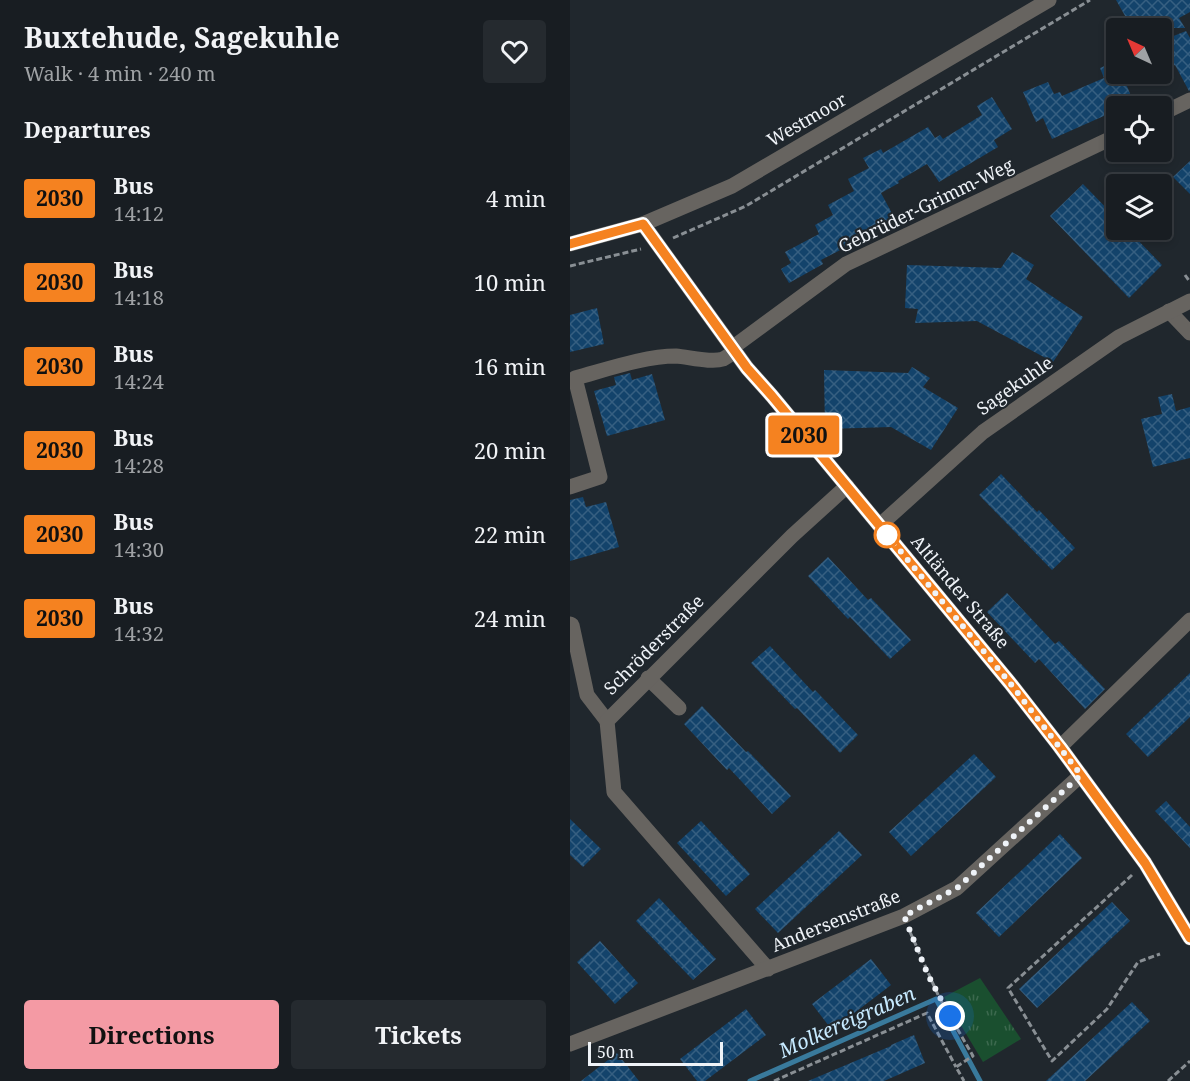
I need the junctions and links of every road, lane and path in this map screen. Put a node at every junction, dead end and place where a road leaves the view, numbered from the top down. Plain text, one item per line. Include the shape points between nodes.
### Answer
1 (1050, 0) edge
2 (1090, 0) edge
3 (1190, 99) edge
4 (1172, 108) edge
5 (1106, 141) edge
6 (643, 224) junction
7 (570, 244) edge
8 (657, 245) junction
9 (570, 266) edge
10 (1185, 275) dead end
11 (1190, 282) edge
12 (1190, 301) edge
13 (1169, 311) junction
14 (1190, 333) edge
15 (733, 349) junction
16 (847, 486) junction
17 (570, 487) edge
18 (880, 525) junction
19 (1190, 620) edge
20 (570, 624) edge
21 (648, 678) junction
22 (679, 708) dead end
23 (607, 721) junction
24 (1060, 747) junction
25 (1081, 775) junction
26 (1145, 863) junction
27 (904, 916) junction
28 (1190, 938) edge
29 (1160, 954) dead end
30 (768, 969) junction
31 (570, 1044) edge
32 (1190, 1061) edge
33 (959, 1065) junction
34 (774, 1081) edge
35 (964, 1081) edge
36 (1168, 1081) edge

1 - 6 street, Westmoor via 732,186
2 - 8 path via 746,206
3 - 4 street
5 - 15 street, Gebrüder-Grimm-Weg via 846,264
6 - 7 street, Westmoor
6 - 8 street, Altländer Straße
8 - 9 path
8 - 15 street, Altländer Straße
10 - 11 path
12 - 13 street, Sagekuhle
13 - 14 street
13 - 18 street, Sagekuhle via 1119,337 983,432
15 - 16 street, Altländer Straße
15 - 17 street, Gebrüder-Grimm-Weg via 725,358 650,359 575,378 600,477
16 - 18 street, Altländer Straße
16 - 21 street, Schröderstraße
18 - 24 street, Altländer Straße
19 - 24 street
20 - 23 street via 586,695
21 - 22 street
21 - 23 street, Schröderstraße
23 - 30 street, Schröderstraße via 614,792
24 - 25 street, Altländer Straße
25 - 26 street, Altländer Straße
25 - 27 street, Andersenstraße via 957,888
26 - 28 street, Altländer Straße
26 - 29 path via 1008,988 1052,1061 1107,1009 1138,962
27 - 30 street, Andersenstraße
27 - 33 path via 928,975 973,1056
30 - 31 street, Andersenstraße
32 - 36 path
33 - 34 path via 927,1013
33 - 35 path

